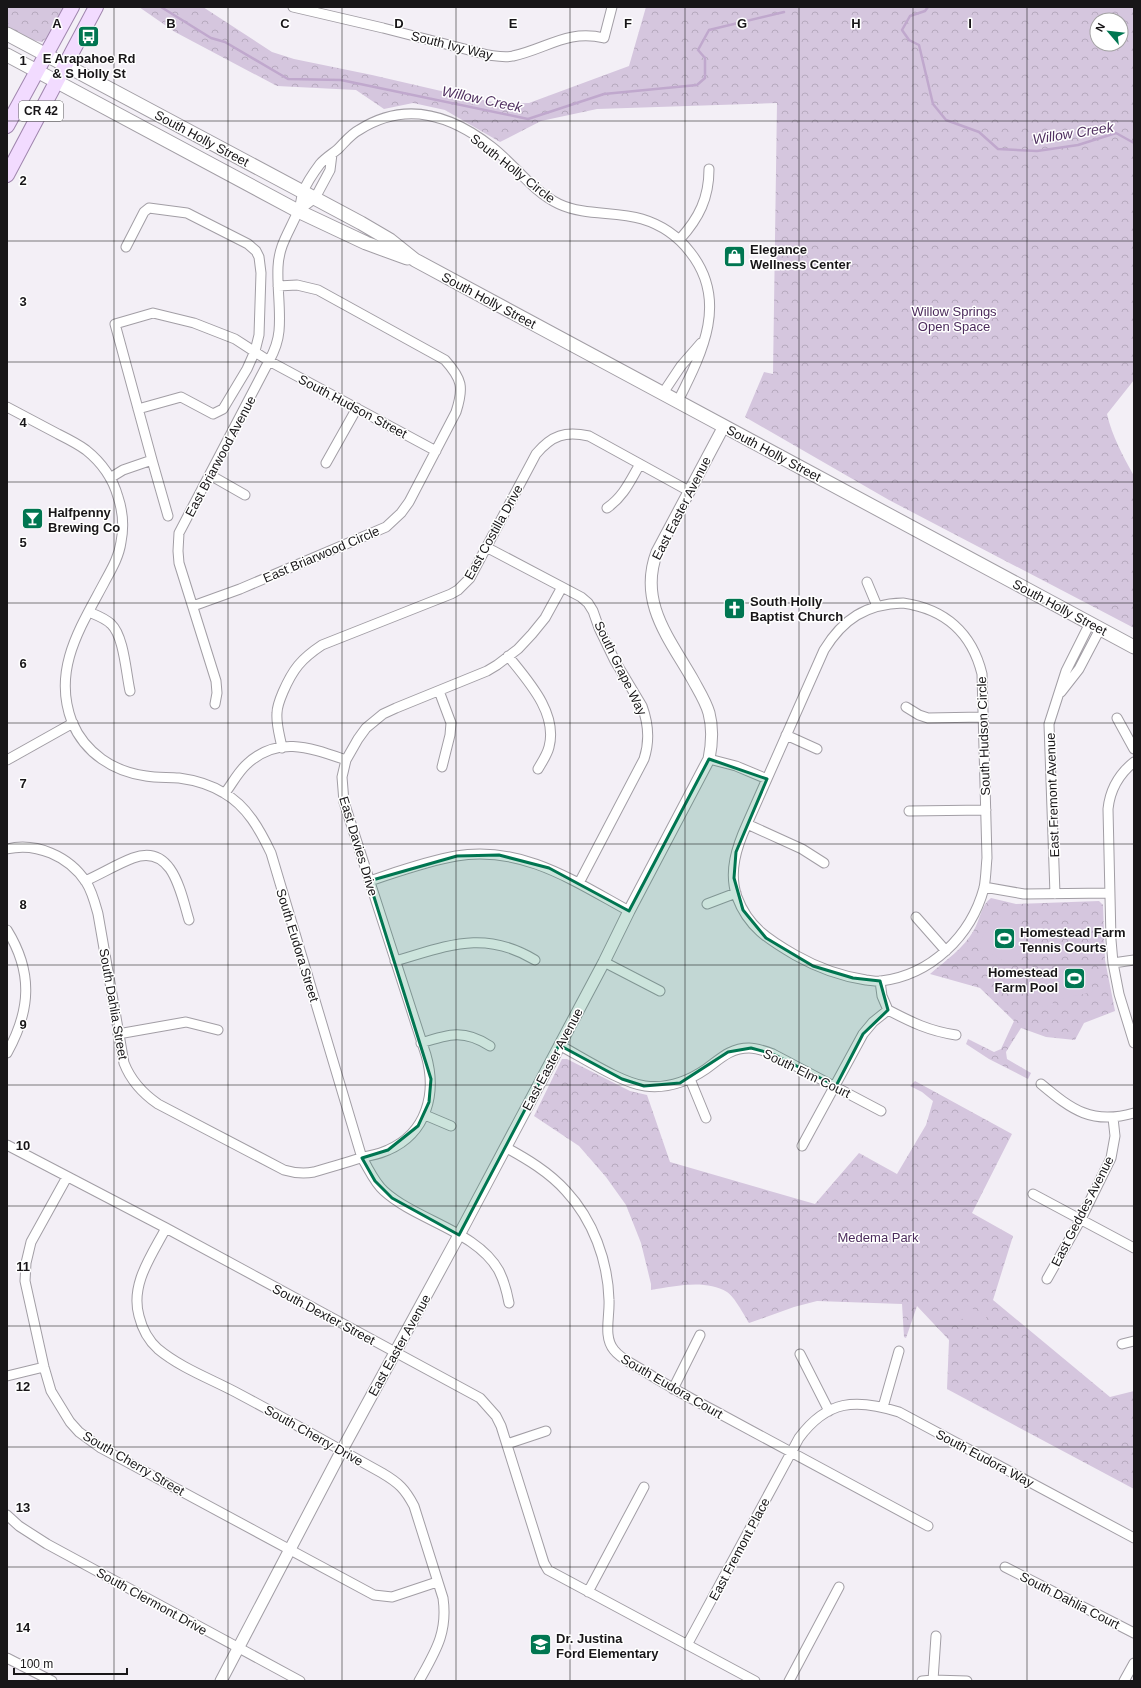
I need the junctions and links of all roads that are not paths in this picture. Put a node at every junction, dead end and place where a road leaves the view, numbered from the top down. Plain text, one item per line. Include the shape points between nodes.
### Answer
1 (72, 7) edge
2 (96, 7) edge
3 (293, 7) edge
4 (612, 7) edge
5 (7, 34) edge
6 (7, 55) edge
7 (46, 55) junction
8 (66, 65) junction
9 (37, 71) junction
10 (57, 81) junction
11 (7, 126) edge
12 (332, 154) junction
13 (709, 169) dead end
14 (7, 175) edge
15 (303, 192) junction
16 (315, 198) junction
17 (298, 211) junction
18 (680, 239) junction
19 (126, 247) dead end
20 (415, 260) junction
21 (278, 286) junction
22 (704, 340) junction
23 (255, 351) junction
24 (269, 362) junction
25 (662, 393) junction
26 (678, 401) junction
27 (7, 407) edge
28 (357, 408) junction
29 (138, 409) junction
30 (724, 426) junction
31 (436, 451) junction
32 (152, 460) junction
33 (326, 463) dead end
34 (640, 464) junction
35 (210, 476) junction
36 (110, 478) junction
37 (689, 491) junction
38 (245, 495) dead end
39 (607, 508) dead end
40 (168, 516) dead end
41 (486, 547) junction
42 (867, 582) dead end
43 (562, 586) junction
44 (193, 606) junction
45 (877, 606) junction
46 (89, 612) junction
47 (1095, 626) junction
48 (1134, 647) edge
49 (508, 656) junction
50 (130, 691) dead end
51 (439, 691) junction
52 (215, 704) dead end
53 (906, 707) dead end
54 (983, 717) junction
55 (1117, 718) dead end
56 (73, 723) junction
57 (786, 735) junction
58 (282, 748) junction
59 (817, 749) dead end
60 (1134, 749) edge
61 (709, 759) junction
62 (7, 760) edge
63 (346, 760) junction
64 (1134, 762) edge
65 (442, 767) dead end
66 (538, 769) dead end
67 (767, 779) junction
68 (225, 793) junction
69 (910, 810) dead end
70 (986, 810) junction
71 (747, 824) junction
72 (7, 849) edge
73 (824, 863) dead end
74 (85, 881) junction
75 (369, 881) junction
76 (579, 884) junction
77 (984, 887) junction
78 (736, 893) junction
79 (1110, 893) junction
80 (1055, 894) junction
81 (708, 904) dead end
82 (629, 911) junction
83 (916, 918) dead end
84 (189, 920) dead end
85 (7, 930) edge
86 (946, 951) junction
87 (535, 960) dead end
88 (1134, 960) edge
89 (395, 962) junction
90 (604, 962) junction
91 (1113, 963) junction
92 (880, 981) junction
93 (660, 991) dead end
94 (888, 1010) junction
95 (218, 1030) dead end
96 (118, 1034) junction
97 (956, 1035) dead end
98 (421, 1043) junction
99 (1134, 1043) edge
100 (559, 1045) junction
101 (490, 1046) dead end
102 (7, 1053) edge
103 (690, 1079) junction
104 (1041, 1084) dead end
105 (836, 1086) junction
106 (881, 1111) dead end
107 (1134, 1113) edge
108 (425, 1115) junction
109 (706, 1118) dead end
110 (1113, 1118) junction
111 (451, 1126) dead end
112 (7, 1145) edge
113 (802, 1146) dead end
114 (505, 1147) junction
115 (362, 1158) junction
116 (67, 1177) junction
117 (1032, 1194) dead end
118 (1081, 1219) junction
119 (166, 1228) junction
120 (459, 1235) junction
121 (1134, 1248) edge
122 (1047, 1279) dead end
123 (510, 1303) dead end
124 (700, 1335) dead end
125 (1134, 1341) edge
126 (1122, 1344) dead end
127 (899, 1351) dead end
128 (395, 1352) junction
129 (800, 1354) dead end
130 (44, 1367) junction
131 (7, 1376) edge
132 (673, 1389) junction
133 (883, 1407) junction
134 (829, 1411) junction
135 (546, 1431) dead end
136 (507, 1444) junction
137 (342, 1450) junction
138 (791, 1452) junction
139 (644, 1487) dead end
140 (7, 1515) edge
141 (928, 1526) dead end
142 (1134, 1538) edge
143 (290, 1549) junction
144 (1005, 1567) dead end
145 (437, 1582) junction
146 (839, 1587) dead end
147 (588, 1592) junction
148 (1134, 1633) edge
149 (936, 1636) dead end
150 (687, 1645) junction
151 (239, 1648) junction
152 (7, 1658) edge
153 (1134, 1663) edge
154 (933, 1680) junction
155 (52, 1681) edge
156 (221, 1681) edge
157 (300, 1681) edge
158 (419, 1681) edge
159 (755, 1681) edge
160 (789, 1681) edge
161 (922, 1681) edge
162 (967, 1681) edge
163 (1124, 1681) edge

1 - 7 main road, CR 42
2 - 8 main road, CR 42
3 - 4 street, South Ivy Way via 499,56 512,56 572,36 588,34 604,38
5 - 7 main road, South Holly Street
6 - 9 main road, South Holly Street
7 - 8 main road, South Holly Street
7 - 9 main road, CR 42
8 - 10 main road, CR 42
8 - 15 main road, South Holly Street
9 - 10 main road, South Holly Street
9 - 11 main road, CR 42
10 - 14 main road, CR 42
10 - 17 main road, South Holly Street
12 - 15 street, South Holly Circle via 321,162
12 - 16 street via 330,170
12 - 18 street, South Holly Circle via 357,131 371,123 405,114 434,115 477,136 533,186 559,204 639,218 666,229
13 - 18 street via 702,209
15 - 16 main road, South Holly Street
15 - 17 street, South Holly Circle
16 - 17 street
16 - 20 main road, South Holly Street via 390,240
17 - 20 main road, South Holly Street via 366,243
17 - 21 street, East Briarwood Avenue via 278,255
18 - 22 street, South Holly Circle via 698,261 710,294 710,316
19 - 23 street via 144,212 149,208 187,213 256,250 261,273 259,335
20 - 25 main road, South Holly Street
21 - 24 street, East Briarwood Avenue via 279,332
21 - 31 street, East Briarwood Circle via 297,285 318,290 445,360 460,380 462,390 456,412
22 - 25 street, South Holly Circle
22 - 26 street, South Holly Circle
23 - 24 street, South Hudson Street
23 - 29 street via 223,409 213,414 181,397
23 - 29 street, South Hudson Street via 235,338 153,313 114,324
24 - 28 street, South Hudson Street
24 - 35 street, East Briarwood Avenue
25 - 26 main road, South Holly Street
26 - 30 main road, South Holly Street
27 - 36 street, South Eudora Street via 86,450
28 - 31 street, South Hudson Street
28 - 33 street
29 - 32 street
30 - 37 street, East Easter Avenue
30 - 47 main road, South Holly Street
31 - 44 street, East Briarwood Circle via 402,513 386,527 240,589
32 - 36 street via 123,470
32 - 40 street
34 - 37 street, East Costilla Drive
34 - 39 street via 623,495
34 - 41 street, East Costilla Drive via 589,436 556,436 543,445 536,454
35 - 38 street
35 - 44 street, East Briarwood Avenue via 179,533 179,563
36 - 46 street, South Eudora Street via 121,506 121,542 114,565
37 - 61 street, East Easter Avenue via 657,552 650,588 652,603 661,625 709,714 712,744
41 - 43 street, South Grape Way
41 - 58 street, East Costilla Drive via 470,578 458,590 322,645 304,658 290,675 278,704 277,721
42 - 45 street
43 - 49 street, East Davies Drive via 545,618
43 - 76 street, South Grape Way via 581,597 594,611 608,647 642,706 648,726 644,760
44 - 52 street, East Briarwood Avenue via 216,681
45 - 54 street, South Hudson Circle via 915,605 934,611 954,624 972,646 979,664 982,674
45 - 57 street, South Hudson Circle via 860,612 832,636
46 - 50 street via 107,620 118,634
46 - 56 street, South Eudora Street via 71,650 65,675 66,697
47 - 48 main road, South Holly Street
47 - 80 street, East Fremont Avenue via 1068,666 1051,714 1049,736
49 - 51 street, East Davies Drive via 487,671
49 - 66 street via 528,681 549,717 550,746
51 - 63 street, East Davies Drive via 383,714 366,728
51 - 65 street via 451,722
53 - 54 street via 928,718
54 - 70 street, South Hudson Circle
55 - 60 street
56 - 62 street
56 - 68 street, South Eudora Street via 80,739 89,748 107,763 120,769 147,776 179,778
57 - 59 street
57 - 67 street, South Hudson Circle
58 - 63 street via 312,748
58 - 68 street via 272,750 247,764
61 - 67 street via 736,766
61 - 82 street, East Easter Avenue
63 - 75 street, East Davies Drive via 342,777 344,802
64 - 79 street via 1117,780 1108,804
67 - 71 street, South Hudson Circle
68 - 115 street, South Eudora Street via 250,816 271,853
69 - 70 street
70 - 77 street, South Hudson Circle via 987,858
71 - 73 street via 802,849
71 - 78 street, South Hudson Circle via 739,843 734,868
72 - 74 street, South Dahlia Street via 26,846 44,850 73,867
74 - 84 street via 134,857 154,858 166,864 176,876
74 - 96 street, South Dahlia Street via 98,914
75 - 76 street via 440,859 485,854 530,861
75 - 89 street, East Davies Drive
76 - 82 street
77 - 80 street via 1024,894
77 - 86 street, South Hudson Circle via 974,916
78 - 81 street
78 - 92 street, South Hudson Circle via 752,923 772,942 813,966 829,972
79 - 80 street
79 - 91 street
82 - 90 street, East Easter Avenue
83 - 86 street
85 - 102 street via 18,949 26,993 24,1015
86 - 92 street, South Hudson Circle via 921,969
87 - 89 street via 511,948 494,943 474,942 454,944
88 - 91 street
89 - 98 street, East Davies Drive
90 - 93 street
90 - 100 street, East Easter Avenue
91 - 99 street via 1119,994
92 - 94 street via 882,996
94 - 97 street via 935,1032
94 - 105 street via 863,1034
95 - 96 street via 186,1022
96 - 115 street, South Dahlia Street via 126,1069 146,1096 284,1170 307,1174
98 - 101 street via 455,1034 479,1039
98 - 108 street, East Davies Drive via 431,1079
100 - 103 street, South Elm Court via 622,1079 644,1086 662,1086
100 - 114 street, East Easter Avenue
103 - 105 street, South Elm Court via 728,1052 751,1048 773,1054
103 - 109 street
104 - 110 street via 1076,1110
105 - 106 street, South Elm Court
105 - 113 street
107 - 110 street
108 - 111 street
108 - 115 street, East Davies Drive via 402,1142 388,1150
110 - 118 street, East Geddes Avenue via 1115,1136 1111,1158
112 - 116 street, South Dexter Street
114 - 120 street, East Easter Avenue
114 - 132 street, South Eudora Court via 528,1160 566,1190 583,1213 600,1249 606,1270 609,1298 608,1334 612,1349
115 - 120 street, South Eudora Street via 375,1181 392,1198
116 - 119 street, South Dexter Street
116 - 130 street, South Cherry Street via 31,1242 26,1263 25,1281
117 - 118 street
118 - 121 street
118 - 122 street, East Geddes Avenue
119 - 128 street, South Dexter Street
119 - 137 street, South Cherry Drive via 140,1278 137,1292 137,1307 142,1327 157,1348 171,1359
120 - 123 street via 488,1255 504,1281
120 - 128 street, East Easter Avenue
124 - 132 street
125 - 126 street
127 - 133 street
128 - 136 street, South Dexter Street via 480,1398 496,1416
128 - 137 street, East Easter Avenue
129 - 134 street
130 - 131 street
130 - 143 street, South Cherry Street via 51,1391 64,1414 74,1427 91,1441
132 - 138 street, South Eudora Court
133 - 134 street, South Eudora Way via 855,1403
133 - 142 street, South Eudora Way via 899,1412
134 - 138 street, South Eudora Way via 808,1425
135 - 136 street
136 - 147 street, South Dexter Street via 544,1563 554,1574
137 - 143 street, East Easter Avenue
137 - 145 street, South Cherry Drive via 403,1487 414,1506
138 - 141 street, South Eudora Court
138 - 150 street, East Fremont Place
139 - 147 street
140 - 151 street, South Clermont Drive via 47,1544
143 - 145 street, South Cherry Street via 374,1595 397,1596
143 - 151 street, East Easter Avenue
144 - 148 street, South Dahlia Court
145 - 158 street, South Cherry Drive via 443,1598 444,1623 439,1643
146 - 160 street
147 - 150 street, South Dexter Street
149 - 154 street
150 - 159 street, South Dexter Street
151 - 156 street, East Easter Avenue
151 - 157 street, South Clermont Drive
152 - 155 street
153 - 163 street
154 - 161 street
154 - 162 street

